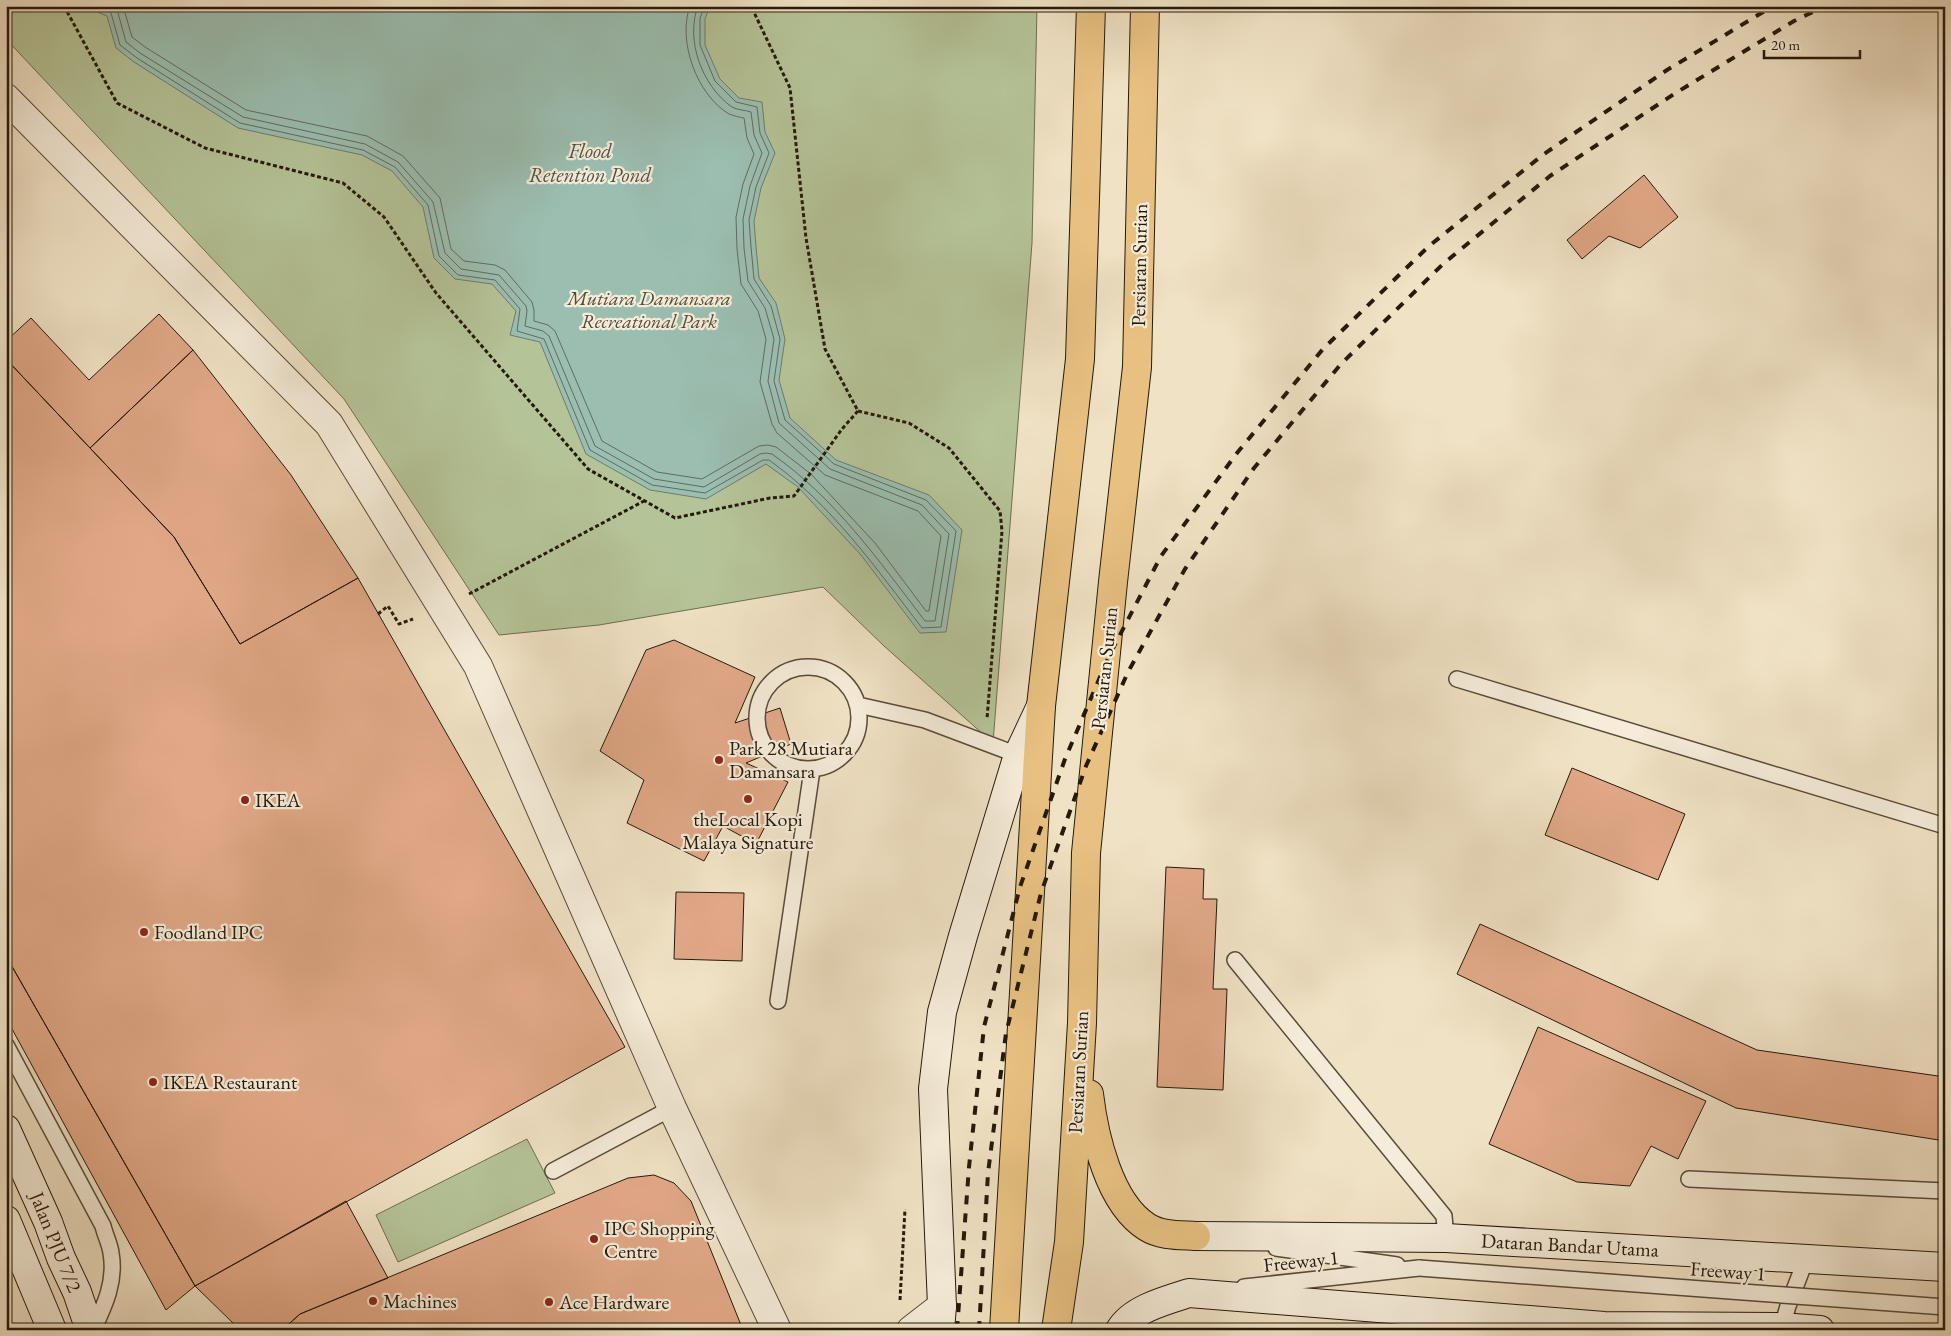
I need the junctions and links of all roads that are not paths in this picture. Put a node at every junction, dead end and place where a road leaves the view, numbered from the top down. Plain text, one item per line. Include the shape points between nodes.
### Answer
1 (1091, 6) edge
2 (1145, 6) edge
3 (6, 98) edge
4 (1457, 679) dead end
5 (858, 706) junction
6 (1041, 706) junction
7 (1018, 755) junction
8 (812, 770) junction
9 (1945, 826) edge
10 (1235, 960) dead end
11 (778, 1001) dead end
12 (1082, 1023) junction
13 (6, 1046) edge
14 (672, 1108) junction
15 (6, 1129) edge
16 (552, 1171) dead end
17 (1689, 1179) dead end
18 (1945, 1191) edge
19 (6, 1220) edge
20 (1196, 1236) junction
21 (1446, 1238) junction
22 (1068, 1242) junction
23 (1806, 1259) junction
24 (1945, 1266) edge
25 (1419, 1268) junction
26 (1188, 1293) junction
27 (1945, 1307) edge
28 (941, 1318) edge
29 (1604, 1328) edge
30 (1781, 1328) edge
31 (52, 1330) edge
32 (91, 1330) edge
33 (777, 1330) edge
34 (911, 1330) edge
35 (1004, 1330) edge
36 (1056, 1330) edge
37 (1068, 1330) edge
38 (1120, 1330) edge
39 (1820, 1330) edge

1 - 6 main road via 1080,359
2 - 12 main road, Persiaran Surian via 1137,367 1086,853
3 - 14 street via 329,424 478,666
4 - 9 lane
5 - 7 lane via 925,720
5 - 8 lane via 859,723 854,741 844,756 829,766
5 - 8 lane via 851,690 840,678 827,670 810,666 794,668 767,686 759,700 756,717 759,737 778,761 794,768
6 - 7 street
6 - 35 main road
7 - 28 street via 942,1012 933,1089
8 - 11 lane
10 - 21 lane via 1444,1216
12 - 20 main road via 1092,1122 1118,1193 1132,1214 1148,1228 1170,1235
12 - 22 main road, Persiaran Surian
13 - 32 lane via 102,1226 111,1253 112,1279 108,1299
14 - 16 lane
14 - 33 street
15 - 32 street, Jalan PJU 7/2
17 - 18 lane
19 - 31 street, Jalan PJU 7/2
20 - 21 street, Dataran Bandar Utama
20 - 25 lane, Freeway 1
21 - 23 street, Dataran Bandar Utama
22 - 36 main road, Persiaran Surian
22 - 37 main road
23 - 24 street, Dataran Bandar Utama
23 - 30 lane
25 - 26 lane, Freeway 1
25 - 27 lane, Freeway 1, bridge
26 - 29 street
26 - 38 street via 1152,1305 1124,1323
28 - 34 street
29 - 30 street
30 - 39 street

